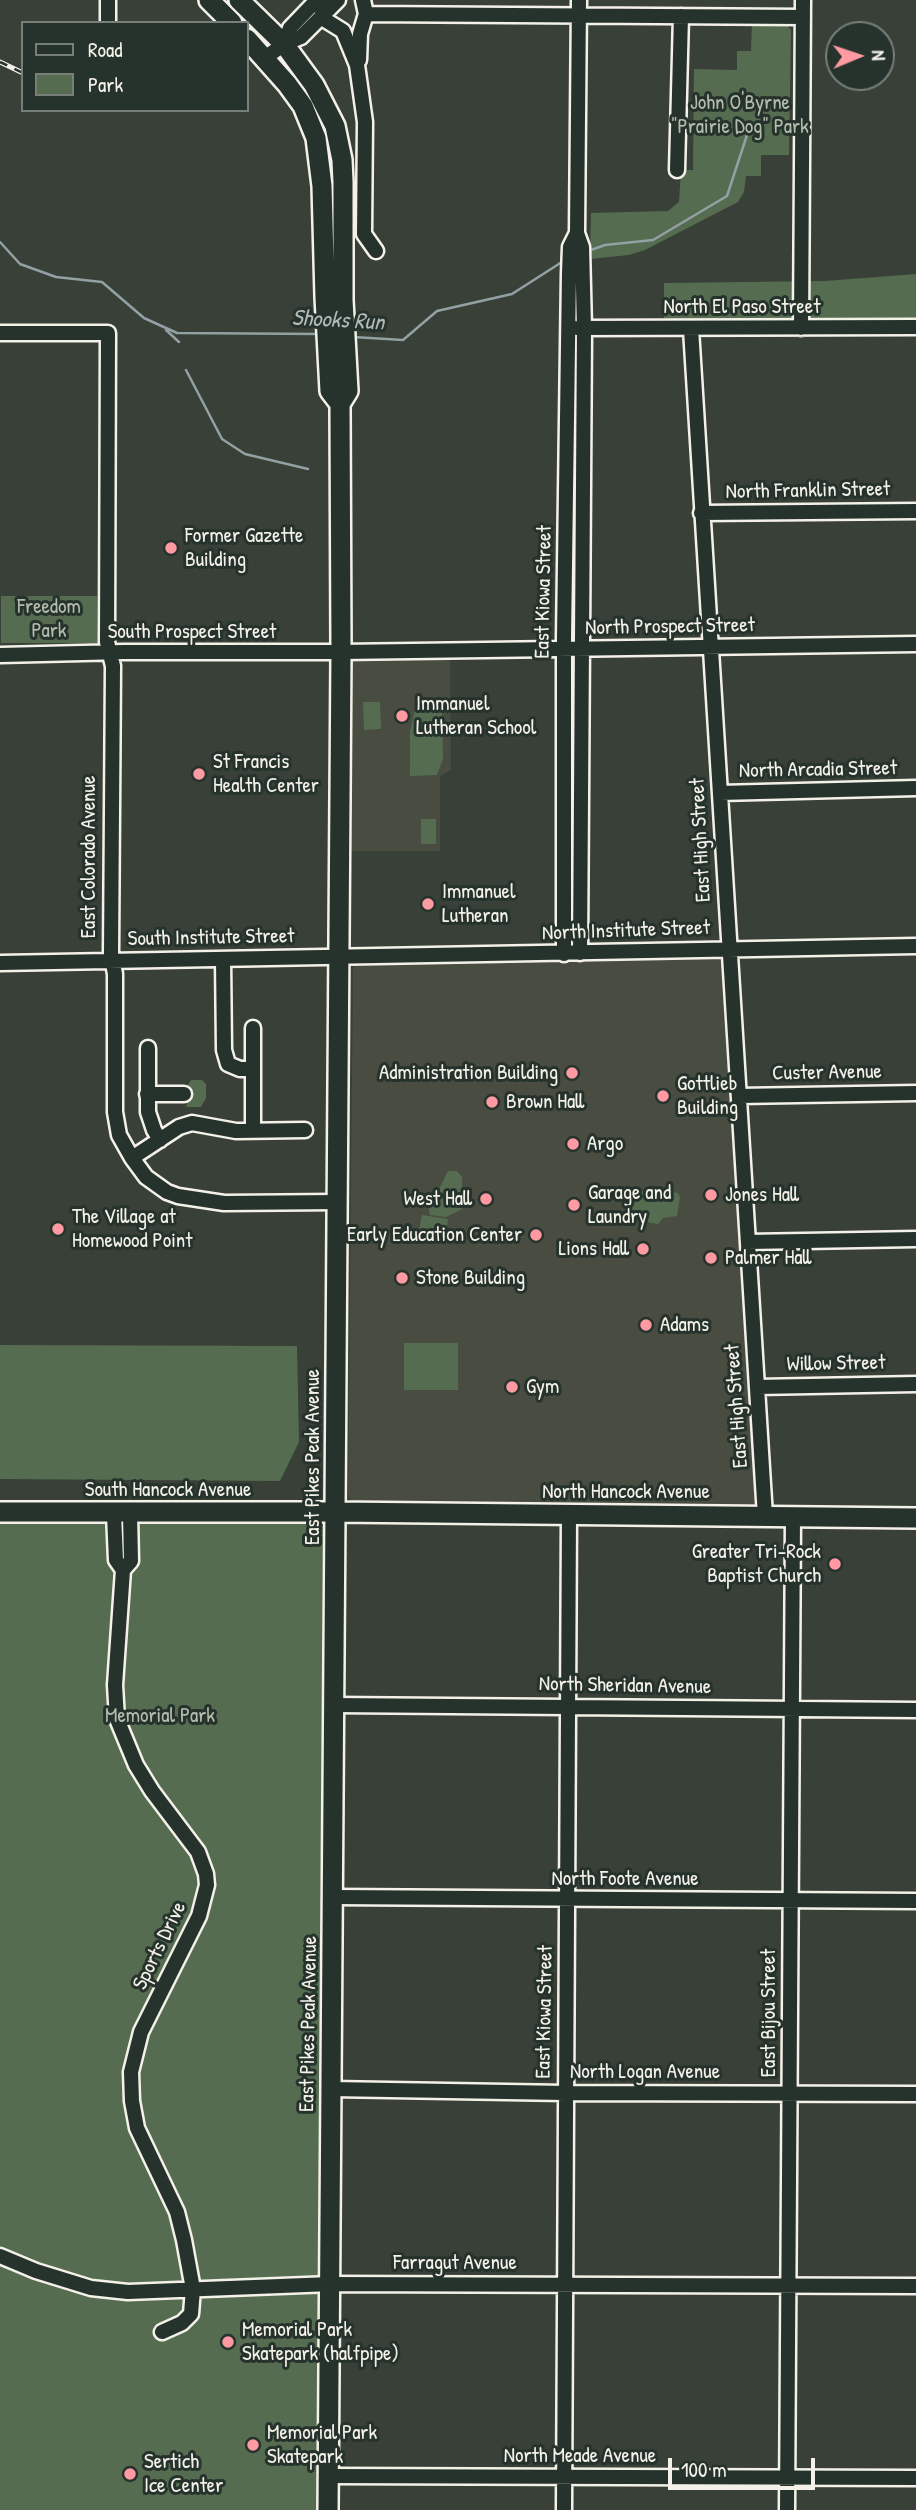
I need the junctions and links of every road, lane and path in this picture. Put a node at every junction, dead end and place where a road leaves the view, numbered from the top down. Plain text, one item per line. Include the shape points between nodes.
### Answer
1 (108, 0) edge
2 (209, 0) edge
3 (239, 0) edge
4 (320, 0) edge
5 (338, 0) edge
6 (579, 0) edge
7 (803, 0) edge
8 (364, 11) edge
9 (578, 16) junction
10 (681, 16) junction
11 (803, 17) junction
12 (322, 18) junction
13 (108, 21) edge
14 (230, 21) edge
15 (343, 31) junction
16 (248, 40) edge
17 (284, 44) junction
18 (265, 58) junction
19 (357, 65) junction
20 (677, 170) dead end
21 (577, 233) junction
22 (376, 251) dead end
23 (334, 298) junction
24 (916, 327) edge
25 (569, 328) junction
26 (584, 328) junction
27 (801, 328) junction
28 (691, 329) junction
29 (0, 333) edge
30 (916, 511) edge
31 (701, 513) junction
32 (916, 644) edge
33 (710, 646) junction
34 (564, 649) junction
35 (582, 649) junction
36 (341, 652) junction
37 (110, 653) junction
38 (0, 655) edge
39 (916, 788) edge
40 (720, 793) junction
41 (916, 946) edge
42 (729, 949) junction
43 (580, 953) junction
44 (564, 954) junction
45 (338, 957) junction
46 (223, 959) junction
47 (114, 961) junction
48 (0, 963) edge
49 (253, 1028) dead end
50 (148, 1048) dead end
51 (253, 1069) junction
52 (916, 1093) edge
53 (147, 1094) junction
54 (184, 1094) dead end
55 (739, 1096) junction
56 (253, 1130) junction
57 (306, 1130) dead end
58 (160, 1140) junction
59 (132, 1158) junction
60 (337, 1202) junction
61 (916, 1239) edge
62 (748, 1242) junction
63 (916, 1384) edge
64 (758, 1387) junction
65 (0, 1512) edge
66 (335, 1513) junction
67 (122, 1514) junction
68 (569, 1515) junction
69 (765, 1516) junction
70 (793, 1516) junction
71 (916, 1518) edge
72 (334, 1705) junction
73 (567, 1707) junction
74 (793, 1709) junction
75 (916, 1710) edge
76 (334, 1897) junction
77 (567, 1899) junction
78 (791, 1901) junction
79 (916, 1901) edge
80 (331, 2089) junction
81 (565, 2093) junction
82 (790, 2093) junction
83 (916, 2094) edge
84 (0, 2256) edge
85 (331, 2284) junction
86 (565, 2284) junction
87 (789, 2286) junction
88 (916, 2286) edge
89 (193, 2288) junction
90 (162, 2332) dead end
91 (329, 2476) junction
92 (564, 2477) junction
93 (787, 2478) junction
94 (916, 2478) edge
95 (328, 2510) edge
96 (564, 2510) edge
97 (787, 2510) edge

1 - 13 street
2 - 14 main road
3 - 17 main road
4 - 12 street
4 - 17 street via 290,28
5 - 12 street
6 - 9 street, East Kiowa Street
7 - 11 street
8 - 9 street
8 - 15 street via 355,27
8 - 19 street
9 - 10 street
9 - 21 street, East Kiowa Street
10 - 11 street
10 - 20 street
11 - 27 street
12 - 15 street
12 - 17 street via 301,37
15 - 19 street
16 - 18 main road
17 - 18 street
17 - 23 main road, East Pikes Peak Avenue via 319,93 339,140 343,182
18 - 23 main road, East Pikes Peak Avenue via 303,106 316,138
19 - 22 street via 365,121 364,234
21 - 25 street, East Kiowa Street via 570,247
21 - 26 street, East Kiowa Street via 582,247
23 - 36 main road, East Pikes Peak Avenue via 338,370 348,391 340,404
24 - 27 street, North El Paso Street
25 - 26 street, North El Paso Street
25 - 34 street, East Kiowa Street
26 - 28 street, North El Paso Street
26 - 35 street, East Kiowa Street
27 - 28 street, North El Paso Street
28 - 31 street, East High Street
29 - 37 street, East Colorado Avenue via 108,332
30 - 31 street, North Franklin Street
31 - 33 street, East High Street
32 - 33 street, North Prospect Street
33 - 35 street, North Prospect Street
33 - 40 street, East High Street
34 - 35 street, North Prospect Street
34 - 36 street, North Prospect Street
34 - 44 street, East Kiowa Street
35 - 43 street, East Kiowa Street
36 - 37 street, South Prospect Street
36 - 45 main road, East Pikes Peak Avenue
37 - 38 street, South Prospect Street
37 - 47 street, East Colorado Avenue
39 - 40 street, North Arcadia Street
40 - 42 street, East High Street
41 - 42 street, North Institute Street
42 - 43 street, North Institute Street
42 - 55 street, East High Street
43 - 44 street, North Institute Street
44 - 45 street, North Institute Street
45 - 46 street, South Institute Street
45 - 60 main road, East Pikes Peak Avenue
46 - 47 street, South Institute Street
46 - 51 street via 226,1057 228,1064
47 - 48 street, South Institute Street
47 - 59 street, East Colorado Avenue via 115,1112 119,1135
49 - 51 street
50 - 53 street
51 - 56 street
52 - 55 street, Custer Avenue
53 - 54 street
53 - 58 street via 151,1122
55 - 62 street, East High Street
56 - 57 street
56 - 58 street via 192,1124
58 - 59 street
59 - 60 street, East Colorado Avenue via 155,1184 191,1200
60 - 66 main road, East Pikes Peak Avenue
61 - 62 street
62 - 64 street, East High Street
63 - 64 street, Willow Street
64 - 69 street, East High Street
65 - 67 main road, South Hancock Avenue
66 - 67 main road, South Hancock Avenue
66 - 68 main road, North Hancock Avenue
66 - 72 main road, East Pikes Peak Avenue
67 - 89 street, Sports Drive via 131,1561 123,1570 117,1719 136,1765 198,1852 206,1874 203,1906 141,2032 131,2087 137,2128 181,2227
68 - 69 main road, North Hancock Avenue
68 - 73 street, East Kiowa Street
69 - 70 main road, North Hancock Avenue
70 - 71 main road, North Hancock Avenue
70 - 74 street, East Bijou Street
72 - 73 street, North Sheridan Avenue
72 - 76 main road, East Pikes Peak Avenue
73 - 74 street, North Sheridan Avenue
73 - 77 street, East Kiowa Street
74 - 75 street, North Sheridan Avenue
74 - 78 street, East Bijou Street
76 - 77 street, North Foote Avenue
76 - 80 main road, East Pikes Peak Avenue
77 - 78 street, North Foote Avenue
77 - 81 street, East Kiowa Street
78 - 79 street, North Foote Avenue
78 - 82 street, East Bijou Street
80 - 81 street, North Logan Avenue
80 - 85 main road, East Pikes Peak Avenue
81 - 82 street, North Logan Avenue
81 - 86 street, East Kiowa Street
82 - 83 street, North Logan Avenue
82 - 87 street, East Bijou Street
84 - 89 street, Farragut Avenue via 91,2288 128,2292
85 - 86 street, Farragut Avenue
85 - 89 street, Farragut Avenue
85 - 91 main road, East Pikes Peak Avenue
86 - 87 street, Farragut Avenue
86 - 92 street, East Kiowa Street
87 - 88 street, Farragut Avenue
87 - 93 street, East Bijou Street
89 - 90 street, Sports Drive via 188,2319
91 - 92 street, North Meade Avenue
91 - 95 main road, East Pikes Peak Avenue
92 - 93 street, North Meade Avenue
92 - 96 street, East Kiowa Street
93 - 94 street, North Meade Avenue
93 - 97 street, East Bijou Street

